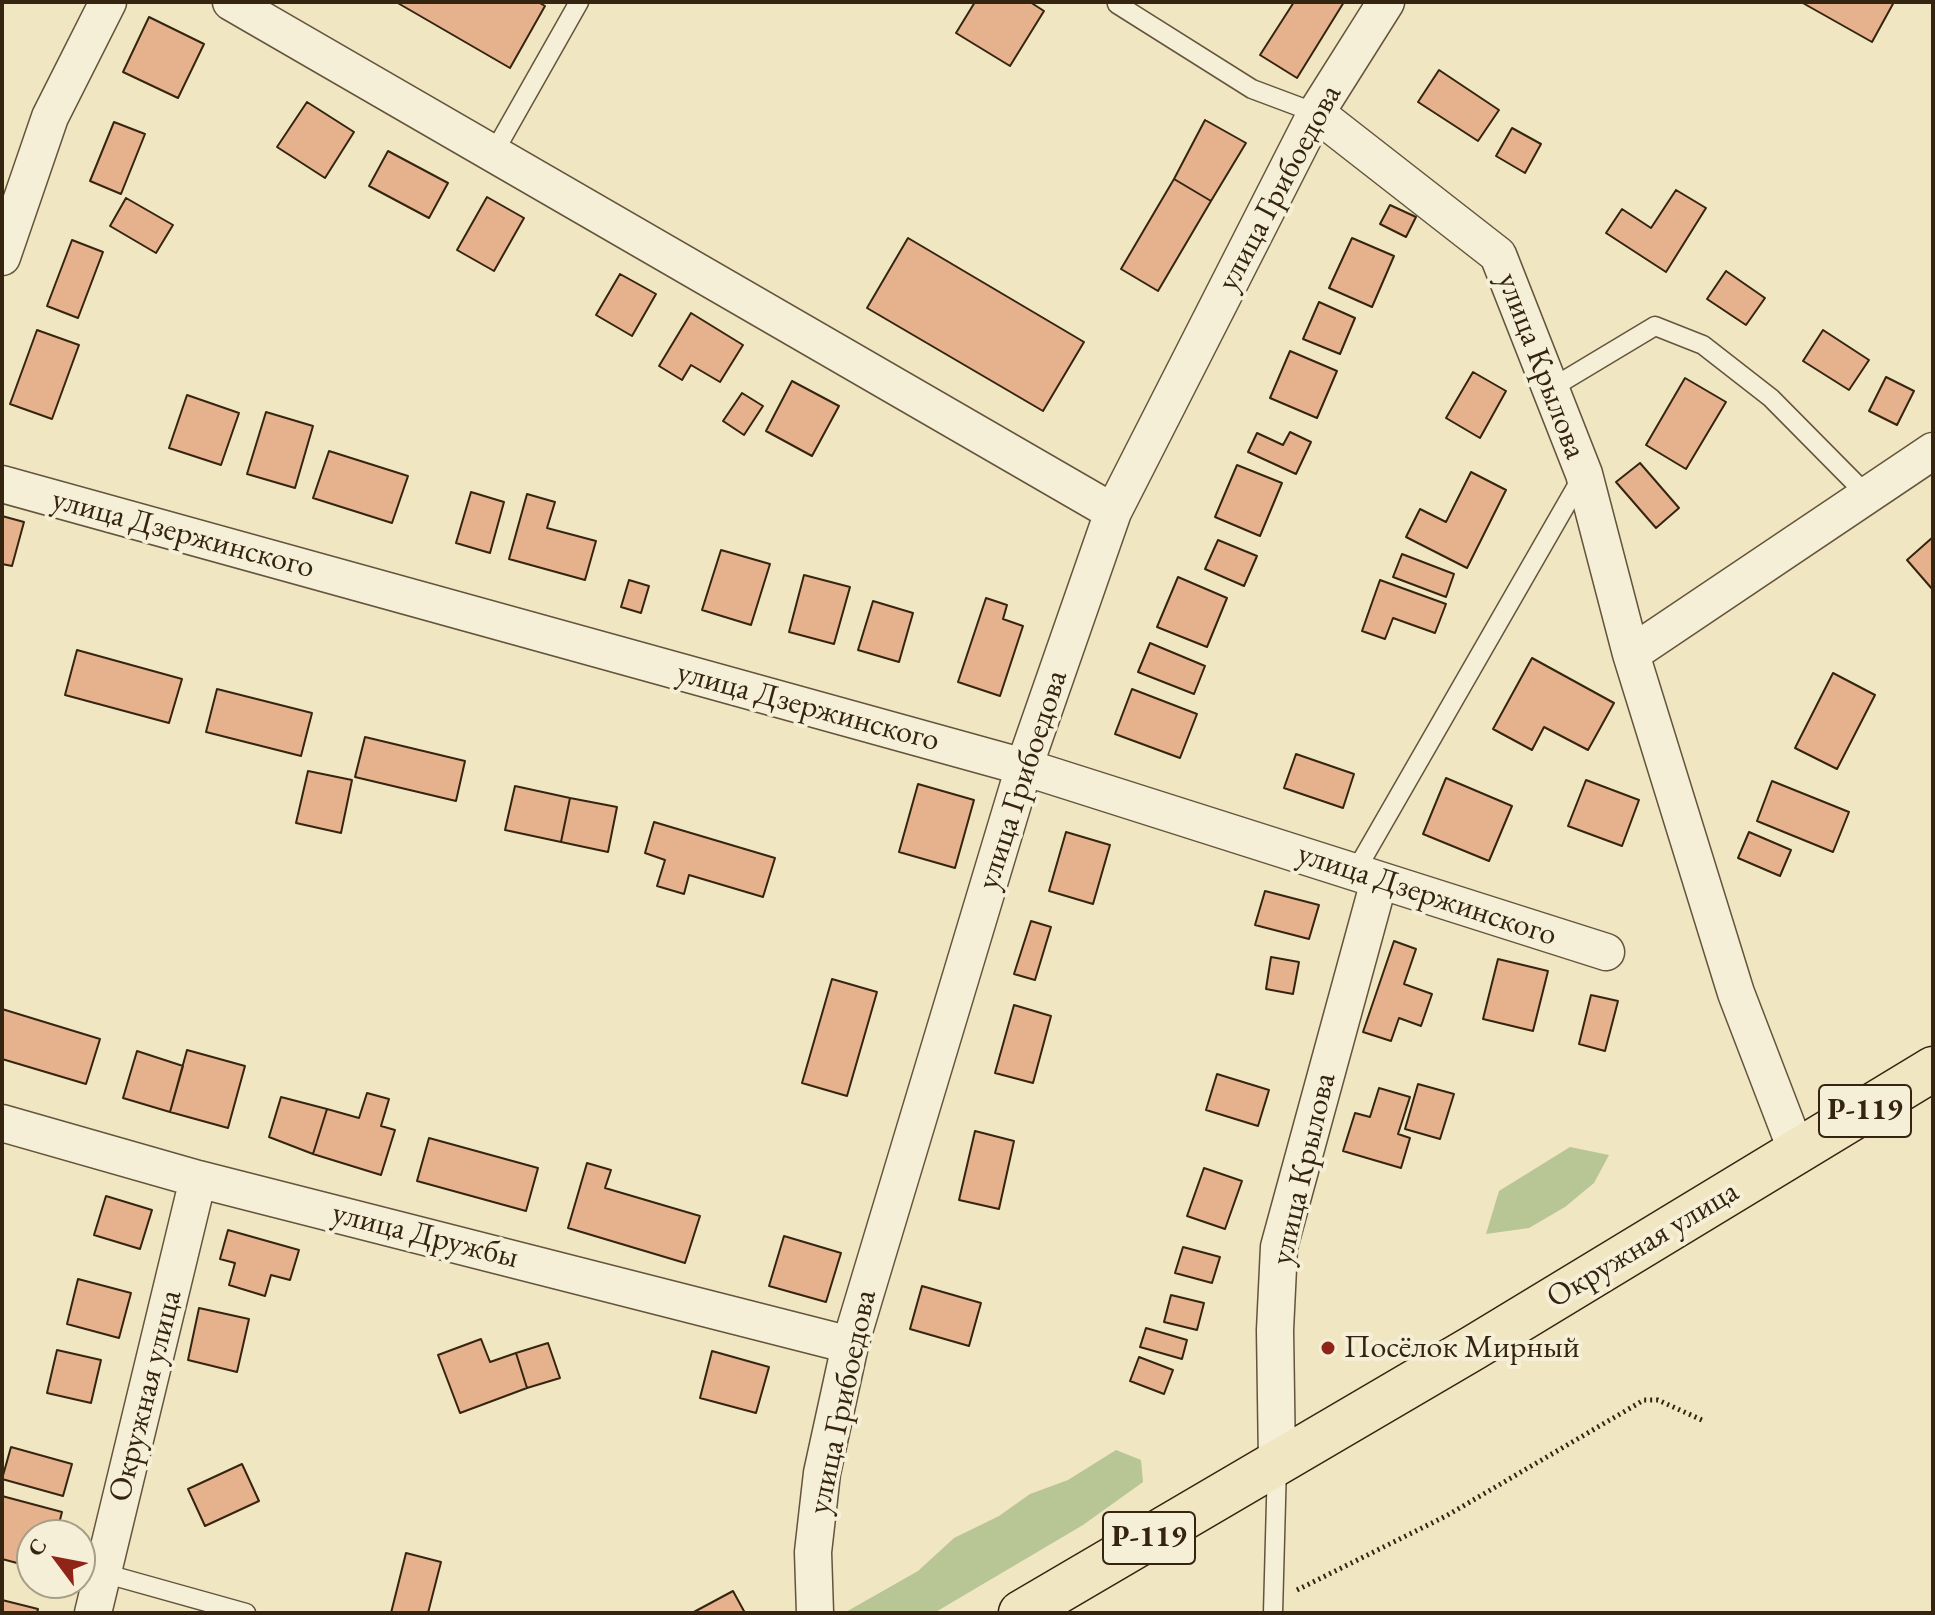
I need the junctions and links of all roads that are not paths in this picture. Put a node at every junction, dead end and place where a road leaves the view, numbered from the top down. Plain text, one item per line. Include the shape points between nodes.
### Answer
1 (108, 2) edge
2 (231, 2) edge
3 (579, 2) edge
4 (1386, 2) edge
5 (1117, 4) dead end
6 (1316, 113) junction
7 (493, 154) junction
8 (2, 257) edge
9 (1550, 389) junction
10 (1933, 451) edge
11 (1584, 474) junction
12 (2, 484) edge
13 (1867, 495) junction
14 (1113, 512) junction
15 (1631, 654) junction
16 (1024, 767) junction
17 (1367, 877) junction
18 (1606, 952) dead end
19 (1933, 1069) edge
20 (2, 1123) edge
21 (1797, 1152) junction
22 (198, 1179) junction
23 (850, 1345) junction
24 (1277, 1462) junction
25 (103, 1573) junction
26 (1274, 1607) edge
27 (93, 1613) edge
28 (246, 1613) edge
29 (815, 1613) edge
30 (1021, 1613) edge

1 - 8 street via 50,117
2 - 7 street
3 - 7 lane
4 - 6 street, улица Грибоедова
5 - 6 lane via 1252,89
6 - 9 street, улица Крылова via 1498,255
6 - 14 street, улица Грибоедова
7 - 14 street
9 - 11 street, улица Крылова
9 - 13 lane via 1655,326 1703,345 1771,398
10 - 13 street
11 - 15 street, улица Крылова
11 - 17 lane
12 - 16 street, улица Дзержинского
13 - 15 street
14 - 16 street, улица Грибоедова
15 - 21 street, улица Крылова via 1736,993
16 - 17 street, улица Дзержинского
16 - 23 street, улица Грибоедова
17 - 18 street, улица Дзержинского
17 - 24 street, улица Крылова via 1279,1247
19 - 21 highway, Окружная улица / Р-119
20 - 22 street, улица Дружбы
21 - 24 highway, Окружная улица / Р-119
22 - 23 street, улица Дружбы
22 - 25 street, Окружная улица
23 - 29 street, улица Грибоедова via 822,1473 813,1552
24 - 26 lane
24 - 30 highway, Окружная улица / Р-119
25 - 27 street, Окружная улица
25 - 28 lane

